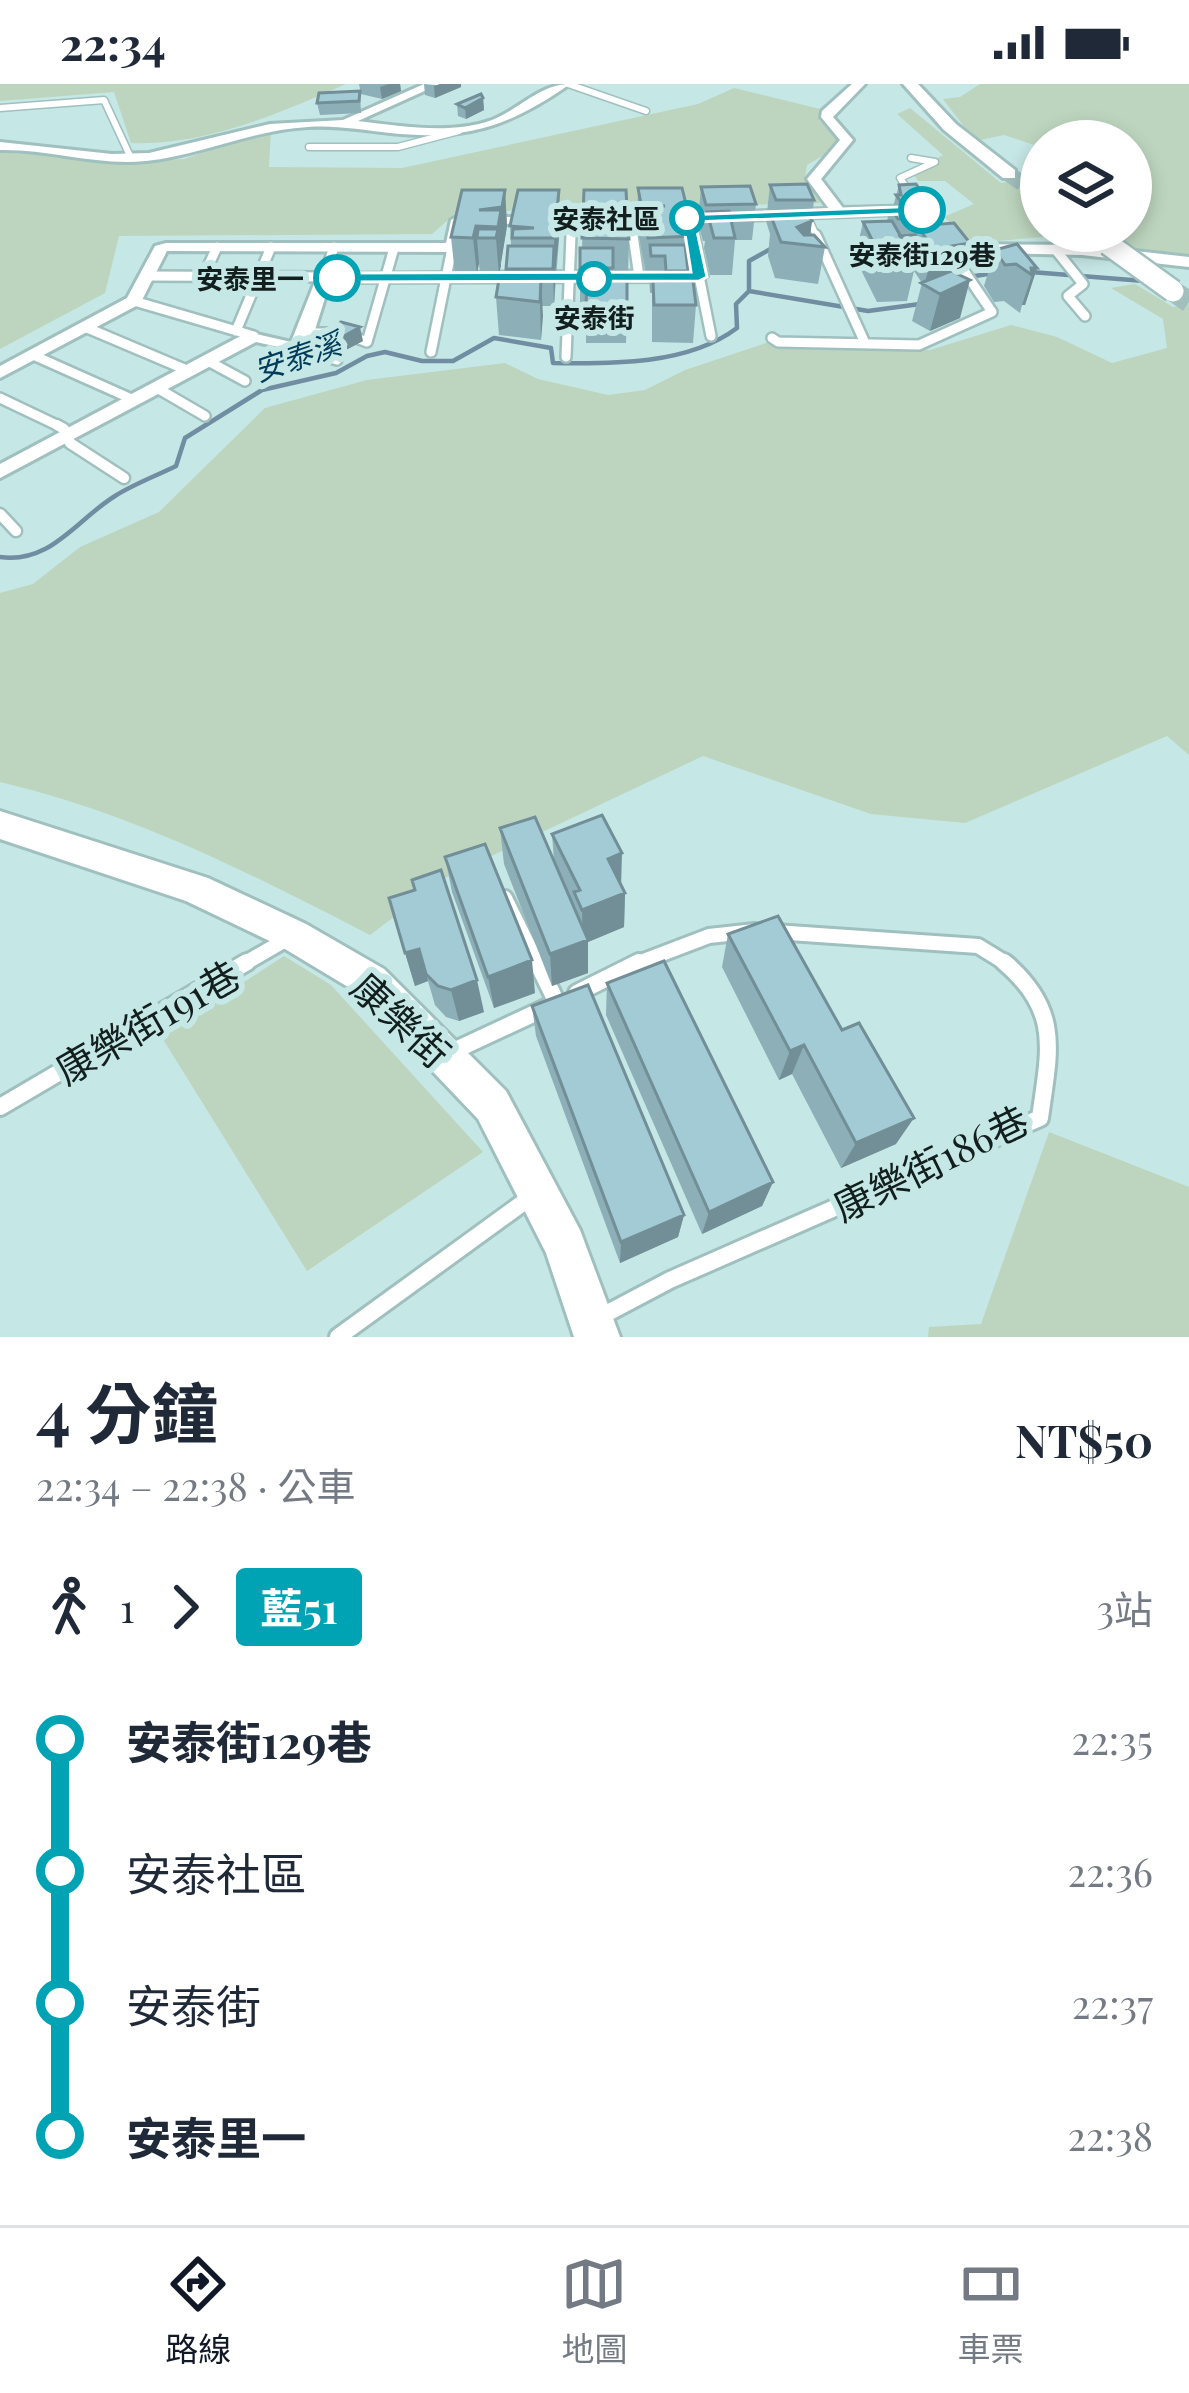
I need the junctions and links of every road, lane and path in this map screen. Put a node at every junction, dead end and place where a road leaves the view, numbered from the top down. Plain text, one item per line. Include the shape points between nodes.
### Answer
1 (434, 84) edge
2 (566, 84) edge
3 (859, 84) edge
4 (911, 85) edge
5 (0, 108) edge
6 (646, 112) dead end
7 (345, 122) junction
8 (459, 131) junction
9 (0, 146) edge
10 (309, 147) dead end
11 (131, 158) junction
12 (910, 158) dead end
13 (1009, 174) tunnel mouth
14 (922, 210) junction
15 (839, 213) junction
16 (806, 214) junction
17 (687, 218) junction
18 (631, 220) junction
19 (514, 221) junction
20 (572, 222) junction
21 (512, 240) edge
22 (217, 247) junction
23 (271, 247) junction
24 (334, 248) junction
25 (394, 248) junction
26 (452, 248) junction
27 (948, 248) junction
28 (1020, 249) edge
29 (1057, 252) edge
30 (1086, 252) edge
31 (1119, 252) edge
32 (510, 260) edge
33 (1189, 262) edge
34 (146, 276) junction
35 (203, 277) junction
36 (259, 277) junction
37 (639, 277) junction
38 (699, 277) junction
39 (324, 278) junction
40 (386, 278) junction
41 (446, 278) junction
42 (569, 279) junction
43 (506, 287) junction
44 (1173, 291) tunnel mouth
45 (134, 301) junction
46 (1085, 316) dead end
47 (85, 327) junction
48 (245, 333) junction
49 (711, 336) dead end
50 (772, 338) dead end
51 (300, 341) junction
52 (865, 343) junction
53 (431, 352) dead end
54 (33, 355) junction
55 (566, 357) dead end
56 (208, 361) junction
57 (337, 361) dead end
58 (189, 371) junction
59 (0, 373) edge
60 (245, 381) dead end
61 (157, 388) junction
62 (0, 398) edge
63 (134, 400) junction
64 (205, 416) dead end
65 (67, 436) junction
66 (0, 472) edge
67 (124, 478) dead end
68 (0, 514) edge
69 (16, 531) dead end
70 (0, 825) edge
71 (501, 889) edge
72 (293, 935) junction
73 (557, 1003) junction
74 (443, 1055) junction
75 (1, 1104) edge
76 (538, 1192) junction
77 (594, 1329) edge
78 (338, 1337) edge

1 - 7 street
2 - 6 lane
2 - 8 street via 502,120
3 - 15 street via 828,111 847,140 814,179
4 - 13 street
5 - 11 lane via 104,100
7 - 8 street
7 - 11 street via 268,128
8 - 10 lane via 398,147
9 - 11 street
12 - 14 lane via 935,162 900,178
14 - 15 street
14 - 27 street
15 - 16 street
16 - 17 street
16 - 52 lane
17 - 18 street
17 - 38 street
18 - 20 street
18 - 37 lane
19 - 20 street
19 - 21 lane
19 - 26 street via 458,220
20 - 42 lane
22 - 23 street
22 - 34 street via 160,249
22 - 35 lane
23 - 24 street
23 - 36 lane
24 - 25 street
24 - 39 lane
25 - 26 street
25 - 40 lane
26 - 41 lane
27 - 28 street
27 - 52 lane via 992,312 919,345
29 - 46 lane via 1083,284 1068,296
30 - 33 street
31 - 44 street, bridge
32 - 43 lane
34 - 35 lane
34 - 45 street
35 - 36 lane
36 - 39 lane
36 - 48 lane
37 - 38 street
37 - 42 street
38 - 49 lane
39 - 40 street
39 - 51 street
40 - 41 street
40 - 51 lane via 367,342 343,333
41 - 43 street
41 - 53 lane
42 - 43 street
42 - 55 lane
45 - 47 street
45 - 48 lane
47 - 54 street
47 - 58 lane
48 - 51 street
48 - 56 street
50 - 52 lane
51 - 57 lane
54 - 59 street
54 - 63 lane
56 - 58 street
56 - 60 lane
58 - 61 street
61 - 63 street
61 - 64 lane
62 - 65 lane
63 - 65 street
65 - 66 street
65 - 67 lane
68 - 69 lane
70 - 72 street, 康樂街 via 196,889
71 - 73 lane
72 - 74 street, 康樂街 via 371,981
72 - 75 lane, 康樂街191巷
73 - 74 lane, 康樂街186巷
73 - 77 lane, 康樂街186巷 via 646,959 736,931 939,941 978,946 1009,965 1044,1008 1051,1040 1040,1118 670,1280
74 - 76 street, 康樂街 via 492,1106
76 - 77 street, 康樂街
76 - 78 lane

